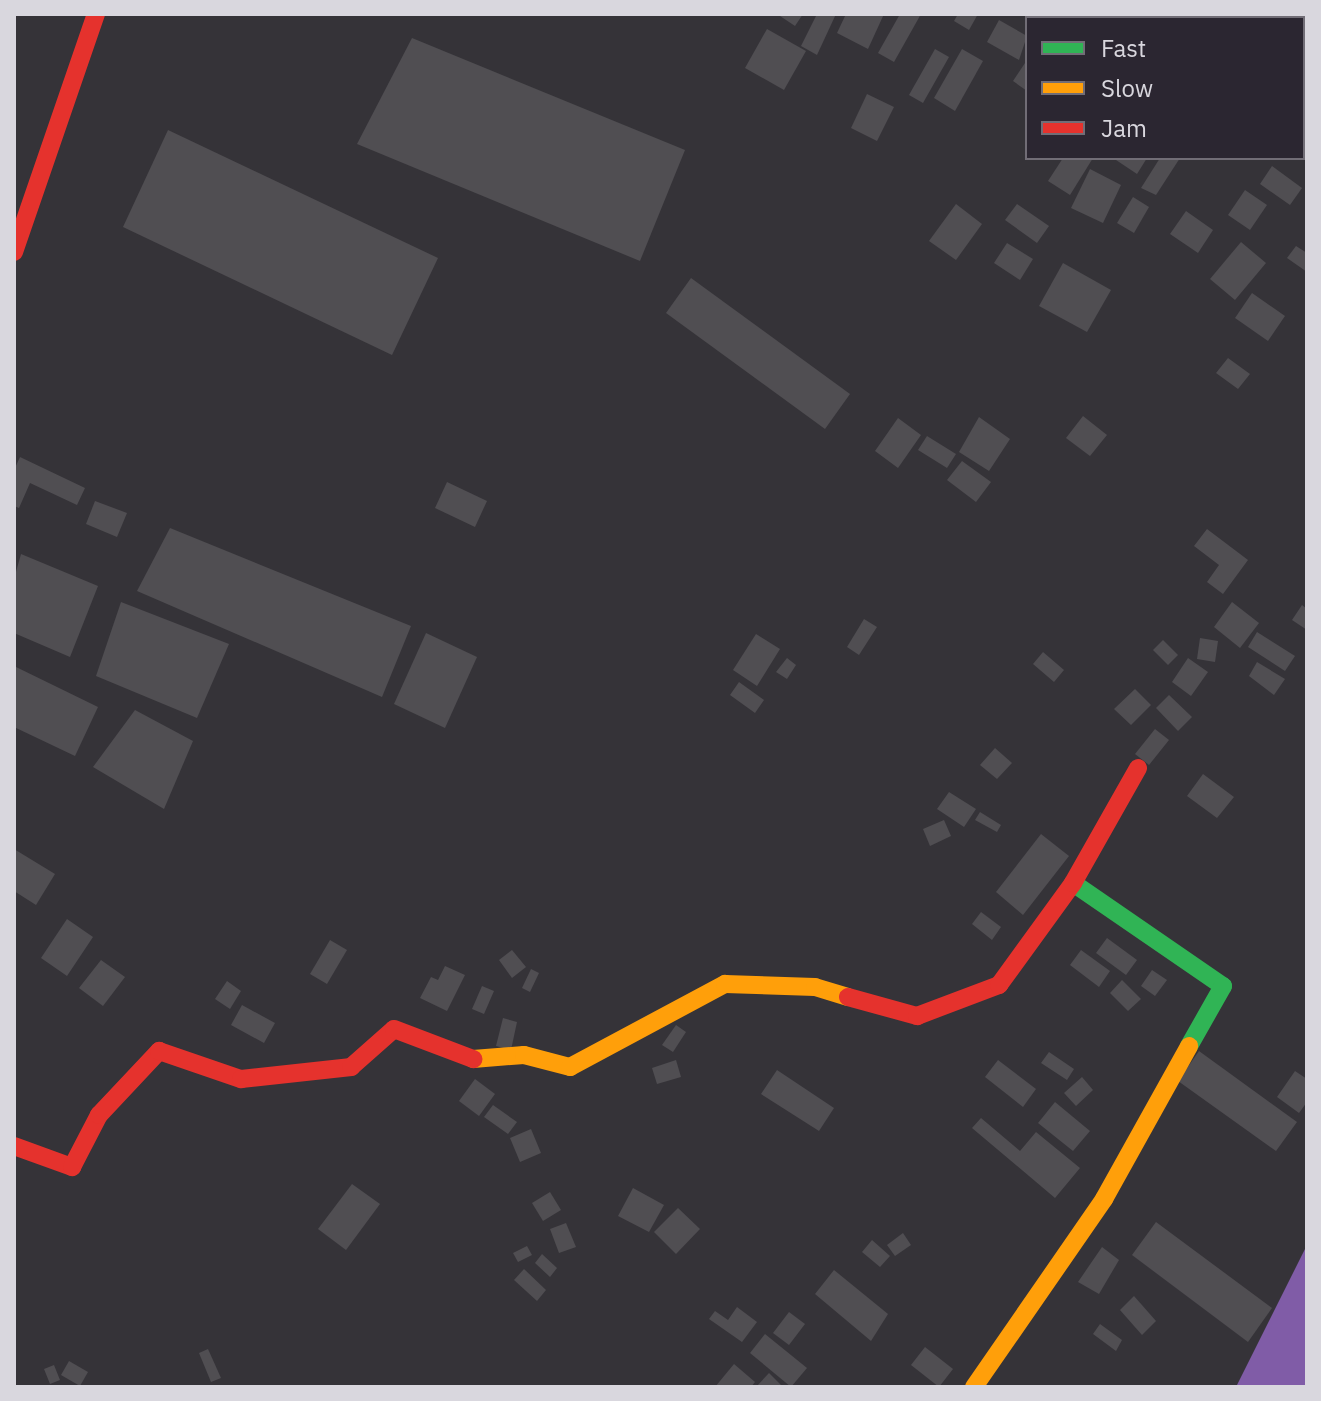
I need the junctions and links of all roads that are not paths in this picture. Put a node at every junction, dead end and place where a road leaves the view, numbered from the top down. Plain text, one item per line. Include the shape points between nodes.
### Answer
1 (96, 14) edge
2 (14, 252) edge
3 (1138, 768) dead end
4 (1073, 883) junction
5 (14, 1146) edge
6 (974, 1387) edge

1 - 2 street
3 - 4 street
4 - 5 street via 999,985 917,1016 815,987 725,984 570,1067 524,1055 469,1059 394,1029 351,1067 241,1079 159,1051 99,1115 72,1167
4 - 6 street via 1223,986 1104,1199

